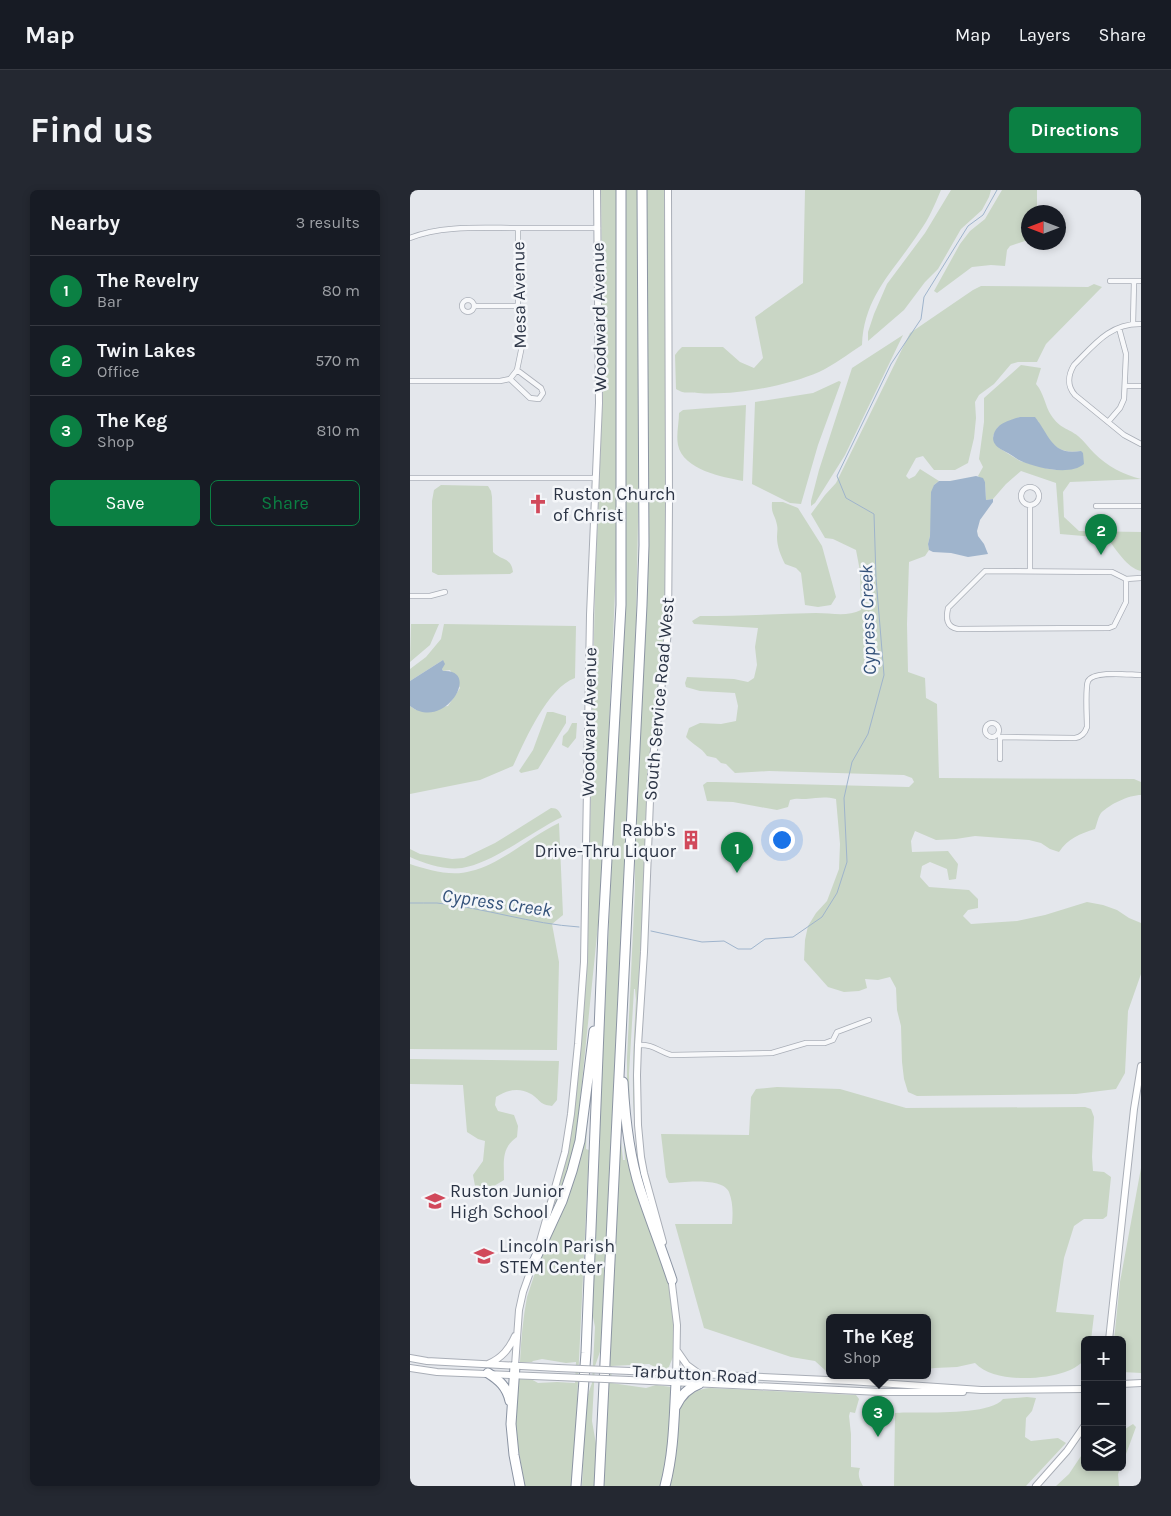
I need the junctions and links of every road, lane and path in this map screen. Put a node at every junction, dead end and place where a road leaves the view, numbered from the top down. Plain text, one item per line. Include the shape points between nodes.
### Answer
1 (597, 190) edge
2 (621, 190) edge
3 (642, 190) edge
4 (668, 190) edge
5 (518, 228) junction
6 (598, 228) junction
7 (410, 238) edge
8 (1110, 281) dead end
9 (1134, 281) junction
10 (1141, 281) edge
11 (474, 306) dead end
12 (518, 306) junction
13 (1133, 324) junction
14 (1141, 324) edge
15 (1119, 328) junction
16 (518, 370) junction
17 (510, 379) junction
18 (410, 381) edge
19 (1125, 386) junction
20 (1141, 386) edge
21 (1108, 422) junction
22 (1141, 444) edge
23 (410, 478) edge
24 (596, 478) junction
25 (1030, 506) junction
26 (1096, 506) dead end
27 (1141, 506) edge
28 (1030, 571) junction
29 (1141, 578) edge
30 (1126, 579) junction
31 (445, 592) dead end
32 (410, 596) edge
33 (1141, 675) edge
34 (1000, 759) dead end
35 (602, 971) junction
36 (622, 991) junction
37 (869, 1020) dead end
38 (638, 1044) junction
39 (1141, 1066) edge
40 (533, 1264) junction
41 (672, 1280) junction
42 (517, 1330) junction
43 (1109, 1336) edge
44 (677, 1348) junction
45 (410, 1358) edge
46 (410, 1368) edge
47 (487, 1369) junction
48 (515, 1370) junction
49 (676, 1378) junction
50 (701, 1379) junction
51 (844, 1381) junction
52 (1141, 1383) edge
53 (1126, 1384) edge
54 (1081, 1389) edge
55 (843, 1390) junction
56 (981, 1390) junction
57 (512, 1407) junction
58 (674, 1408) junction
59 (1084, 1426) edge
60 (520, 1486) edge
61 (576, 1486) edge
62 (599, 1486) edge
63 (665, 1486) edge
64 (1036, 1486) edge

1 - 6 main road, Woodward Avenue
2 - 35 highway via 621,605
3 - 36 highway via 644,545
4 - 38 main road, South Service Road West via 668,632 651,775
5 - 6 street
5 - 7 street via 442,230
5 - 12 street, Mesa Avenue
6 - 24 main road, Woodward Avenue
8 - 9 street
9 - 10 street
9 - 13 street
11 - 12 street
12 - 16 street, Mesa Avenue via 523,341
13 - 14 street
13 - 15 street
15 - 19 street via 1126,354
15 - 21 street via 1105,334 1074,365 1070,376 1072,392
16 - 17 street, Mesa Avenue
16 - 17 street via 541,388 543,394 539,399 530,398
17 - 18 street
19 - 20 street
19 - 21 street via 1122,404
21 - 22 street via 1130,440
23 - 24 street
24 - 40 main road, Woodward Avenue via 581,1008 565,1152
25 - 25 street via 1036,504 1039,496 1035,488 1029,487 1021,495 1024,504
25 - 28 street
26 - 27 street
28 - 30 street via 1112,572
28 - 30 street via 986,571 948,608 949,624 958,629 1110,628 1126,602
29 - 30 street
31 - 32 street
33 - 34 street via 1097,675 1090,678 1087,686 1087,727 1081,736 999,736
35 - 40 highway via 580,1141 562,1201
35 - 61 highway via 586,1353
36 - 41 highway via 623,1090 631,1151 640,1188
36 - 62 highway
37 - 38 street via 837,1032 833,1040 825,1043 806,1043 772,1053 671,1055 648,1044
38 - 41 main road, South Service Road West via 640,1157
39 - 43 main road
40 - 42 main road, Woodward Avenue via 523,1292
41 - 44 main road, South Service Road West
42 - 47 main road via 506,1352
42 - 48 main road, Woodward Avenue
44 - 49 main road, South Service Road West
44 - 50 main road via 681,1358
45 - 47 main road, Tarbutton Road
46 - 47 main road, Tarbutton Road via 436,1372
47 - 48 main road, Tarbutton Road
47 - 57 highway via 506,1389
48 - 49 main road, Tarbutton Road, bridge via 630,1371
48 - 49 main road, Tarbutton Road, bridge via 558,1377
48 - 57 highway
49 - 50 main road, Tarbutton Road
49 - 58 highway
50 - 51 main road, Tarbutton Road
50 - 55 main road, Tarbutton Road
50 - 58 highway via 685,1392
51 - 55 main road
51 - 56 main road, Tarbutton Road
52 - 53 main road
54 - 56 main road, Tarbutton Road
55 - 56 main road, Tarbutton Road via 942,1393
57 - 60 highway via 514,1455
58 - 63 highway
59 - 64 main road

